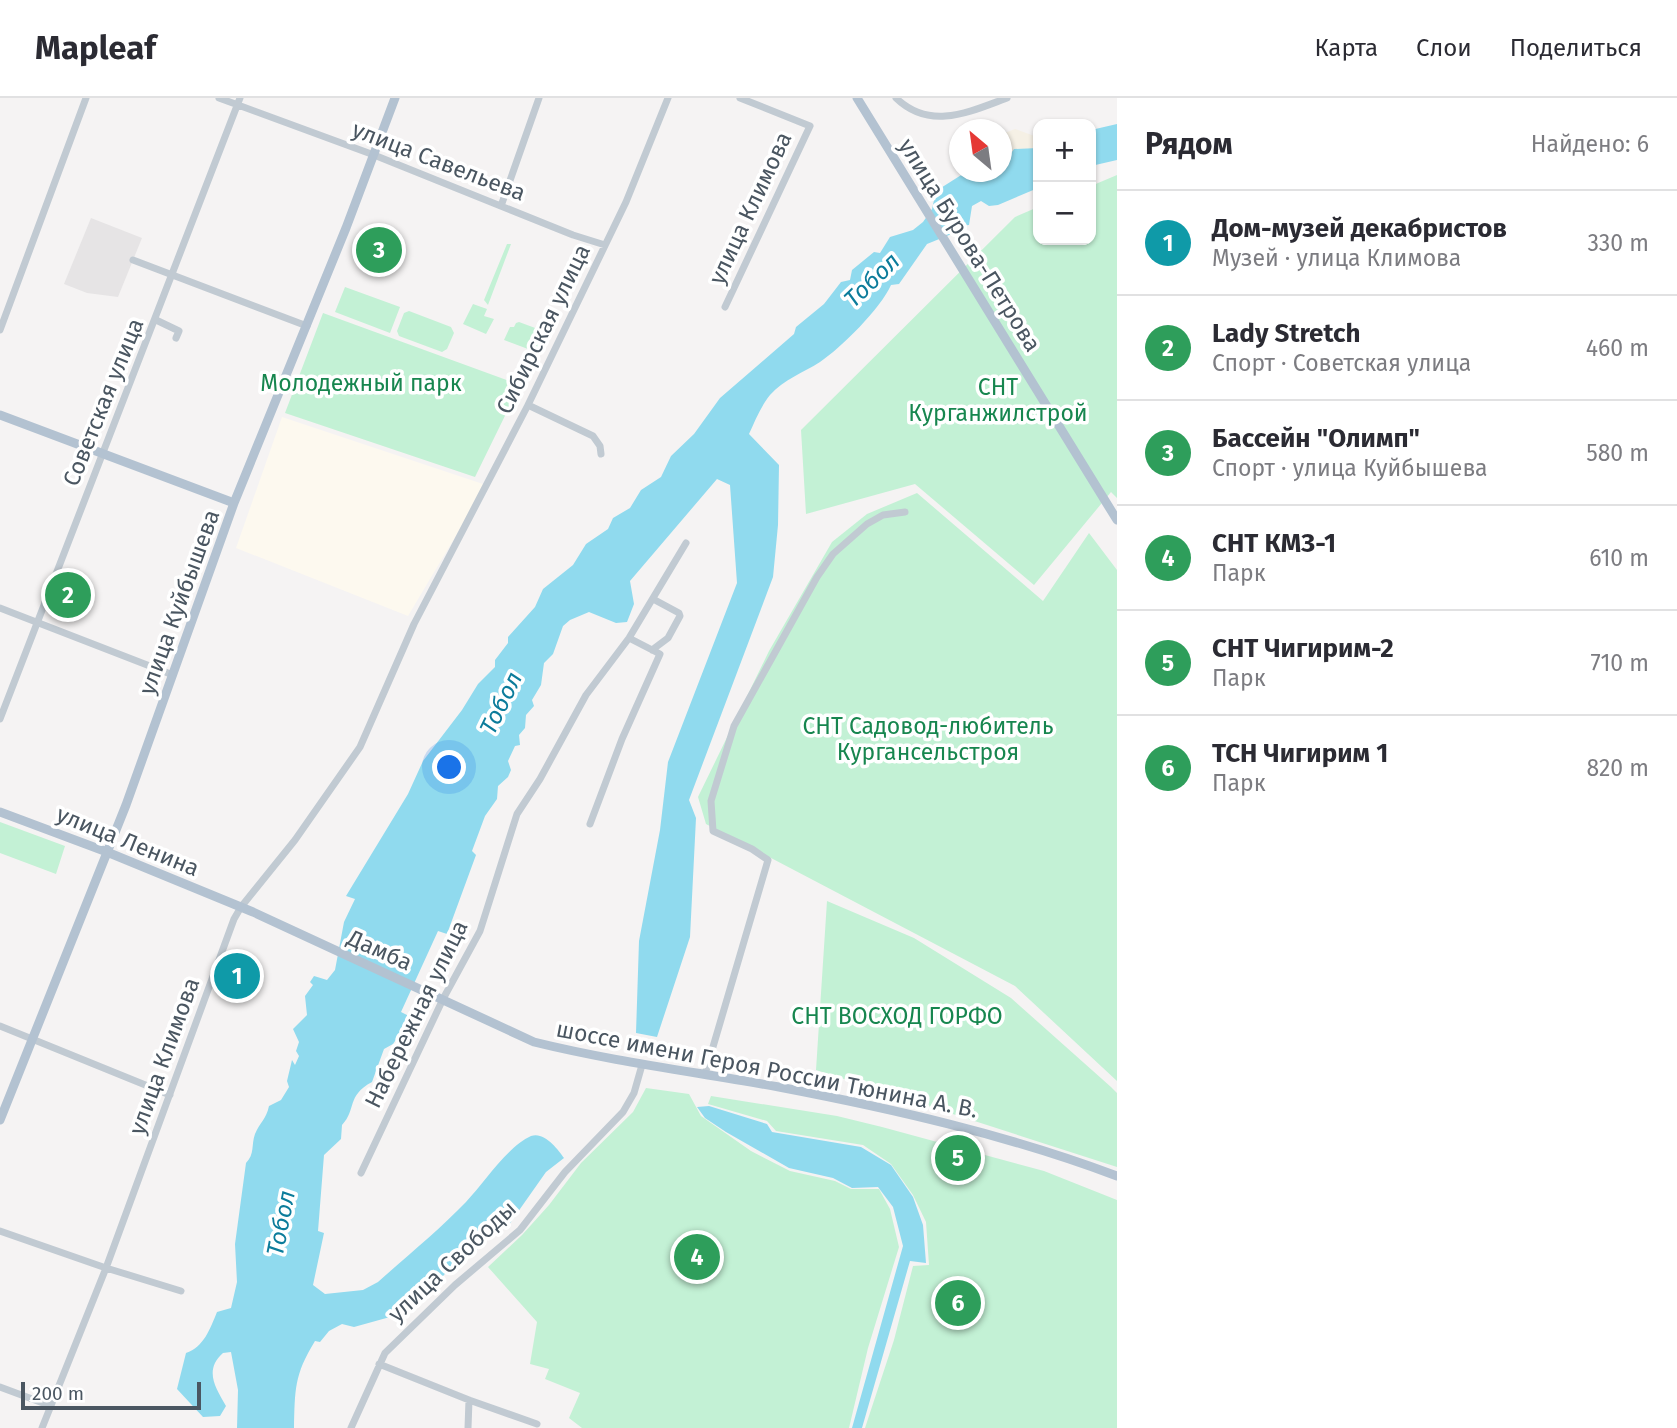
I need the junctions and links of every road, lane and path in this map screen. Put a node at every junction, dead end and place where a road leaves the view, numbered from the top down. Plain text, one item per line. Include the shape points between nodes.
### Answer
1 (86, 98) edge
2 (219, 98) edge
3 (395, 98) edge
4 (539, 98) edge
5 (668, 98) edge
6 (740, 98) edge
7 (857, 98) edge
8 (896, 98) edge
9 (1007, 98) edge
10 (239, 101) edge
11 (374, 155) junction
12 (501, 206) junction
13 (605, 245) junction
14 (133, 260) dead end
15 (173, 276) junction
16 (725, 307) dead end
17 (156, 320) junction
18 (307, 326) junction
19 (0, 330) edge
20 (176, 338) dead end
21 (528, 405) junction
22 (0, 415) edge
23 (102, 453) junction
24 (601, 454) dead end
25 (234, 503) junction
26 (905, 512) dead end
27 (1117, 520) edge
28 (687, 543) dead end
29 (442, 573) joint
30 (653, 599) junction
31 (0, 608) edge
32 (37, 621) junction
33 (629, 638) junction
34 (656, 652) junction
35 (173, 675) junction
36 (0, 719) edge
37 (0, 813) edge
38 (590, 824) dead end
39 (107, 852) junction
40 (241, 906) junction
41 (321, 945) joint
42 (443, 999) junction
43 (0, 1026) edge
44 (31, 1038) junction
45 (642, 1065) junction
46 (705, 1074) junction
47 (170, 1094) junction
48 (0, 1120) edge
49 (361, 1174) dead end
50 (1117, 1176) edge
51 (0, 1231) edge
52 (106, 1268) junction
53 (181, 1291) dead end
54 (379, 1364) junction
55 (0, 1387) edge
56 (469, 1400) junction
57 (51, 1406) junction
58 (537, 1423) dead end
59 (42, 1428) edge
60 (351, 1428) edge
61 (468, 1428) edge

1 - 19 street
2 - 10 street, улица Савельева
3 - 11 main road, улица Куйбышева
4 - 12 street
5 - 13 street, Сибирская улица
6 - 16 street, улица Климова via 810,126
7 - 27 main road, улица Бурова-Петрова
8 - 9 street via 928,117 963,114
10 - 11 street, улица Савельева
10 - 15 street, Советская улица
11 - 12 street, улица Савельева
11 - 18 main road, улица Куйбышева
12 - 13 street, улица Савельева
13 - 21 street, Сибирская улица
14 - 15 street
15 - 17 street, Советская улица
15 - 18 street
17 - 20 street via 179,331
17 - 23 street, Советская улица
18 - 25 main road, улица Куйбышева
21 - 24 street via 593,436
21 - 29 street, Сибирская улица
22 - 23 main road
23 - 25 main road
23 - 32 street, Советская улица
25 - 35 main road, улица Куйбышева
26 - 46 street via 883,515 867,524 833,554 734,726 711,801 713,831 768,860
28 - 30 street, Набережная улица
29 - 40 street, улица Климова via 354,758
30 - 33 street, Набережная улица
30 - 34 street via 680,616
31 - 32 street
32 - 35 street
32 - 36 street, Советская улица
33 - 34 street
33 - 42 street, Набережная улица via 586,695 517,814 480,931
34 - 38 street
35 - 39 main road, улица Куйбышева
37 - 39 main road, улица Ленина
39 - 40 main road, улица Ленина
39 - 44 main road, улица Куйбышева
40 - 41 main road, улица Ленина
40 - 47 street, улица Климова
41 - 42 main road, Дамба
42 - 45 main road, шоссе имени Героя России Тюнина А. В. via 534,1042
42 - 49 street, Набережная улица
43 - 44 street
44 - 47 street
44 - 48 main road, улица Куйбышева
45 - 46 main road, шоссе имени Героя России Тюнина А. В.
45 - 54 street, улица Свободы via 623,1112 565,1172 520,1230 393,1343
46 - 50 main road, шоссе имени Героя России Тюнина А. В. via 970,1128
47 - 52 street, улица Климова
51 - 52 street
52 - 53 street
52 - 57 street, улица Климова
54 - 56 street
54 - 60 street, улица Свободы
55 - 57 street
56 - 58 street
56 - 61 street
57 - 59 street, улица Климова

